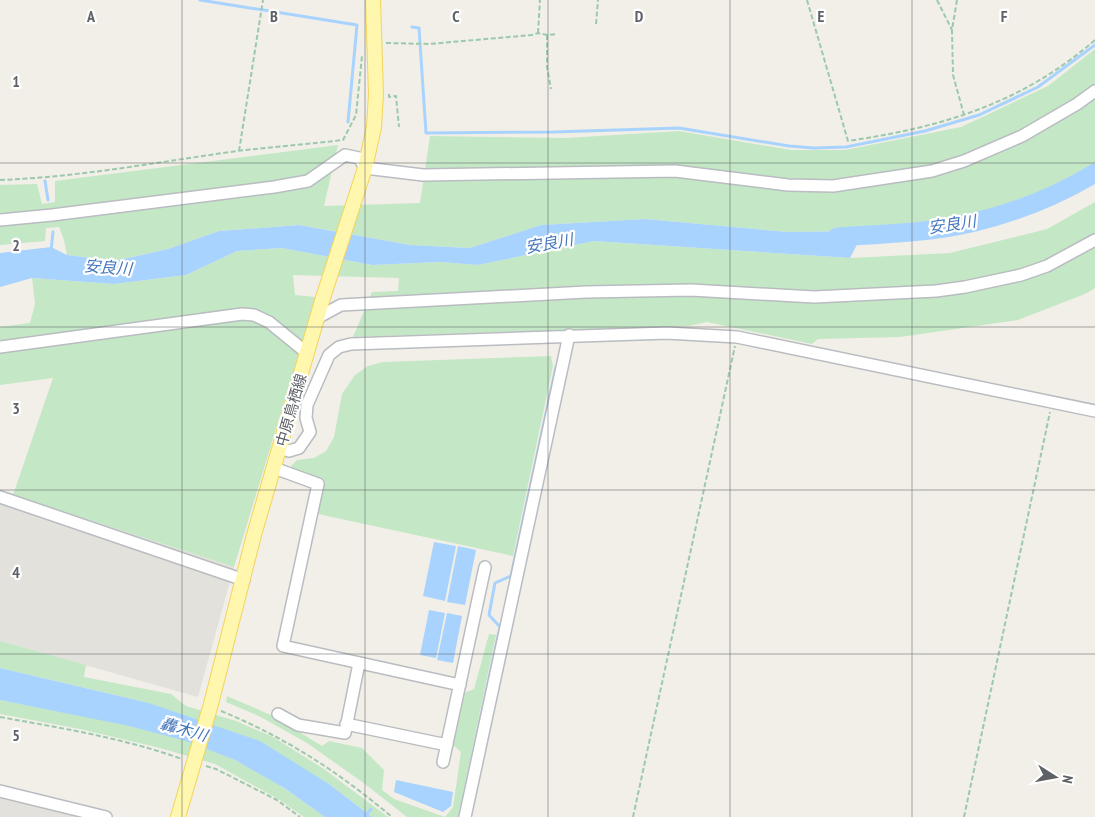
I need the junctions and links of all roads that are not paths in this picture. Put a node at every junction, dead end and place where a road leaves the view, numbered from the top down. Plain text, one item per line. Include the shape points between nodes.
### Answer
1 (373, 0) edge
2 (1095, 91) edge
3 (363, 173) junction
4 (0, 220) edge
5 (1095, 240) edge
6 (318, 318) junction
7 (569, 335) junction
8 (0, 347) edge
9 (308, 353) junction
10 (1095, 412) edge
11 (280, 448) junction
12 (274, 468) junction
13 (0, 497) edge
14 (485, 567) dead end
15 (244, 580) junction
16 (359, 663) junction
17 (460, 685) junction
18 (278, 714) dead end
19 (346, 724) junction
20 (447, 745) junction
21 (443, 762) dead end
22 (0, 791) edge
23 (106, 817) edge
24 (178, 817) edge
25 (465, 817) edge

1 - 3 main road, 中原鳥栖線 via 376,94 374,127
2 - 3 street via 1022,136 964,161 932,170 833,186 788,185 675,171
3 - 4 street via 359,158 345,155 308,181
3 - 6 main road, 中原鳥栖線
5 - 6 street via 1048,266 1021,275 936,291 814,297 691,290 586,292 341,305
6 - 9 main road, 中原鳥栖線
7 - 10 street via 667,333 737,337
7 - 11 street via 338,347 329,355 306,405 310,432 299,448 290,451
7 - 25 street
8 - 9 street via 242,314 269,322
9 - 11 main road, 中原鳥栖線
11 - 12 main road, 中原鳥栖線
12 - 15 main road, 中原鳥栖線
12 - 16 street via 318,484 284,646
13 - 15 street
14 - 17 street
15 - 24 main road, 中原鳥栖線
16 - 17 street
16 - 19 street
17 - 20 street
18 - 19 street via 298,725 345,733
19 - 20 street
20 - 21 street
22 - 23 street

